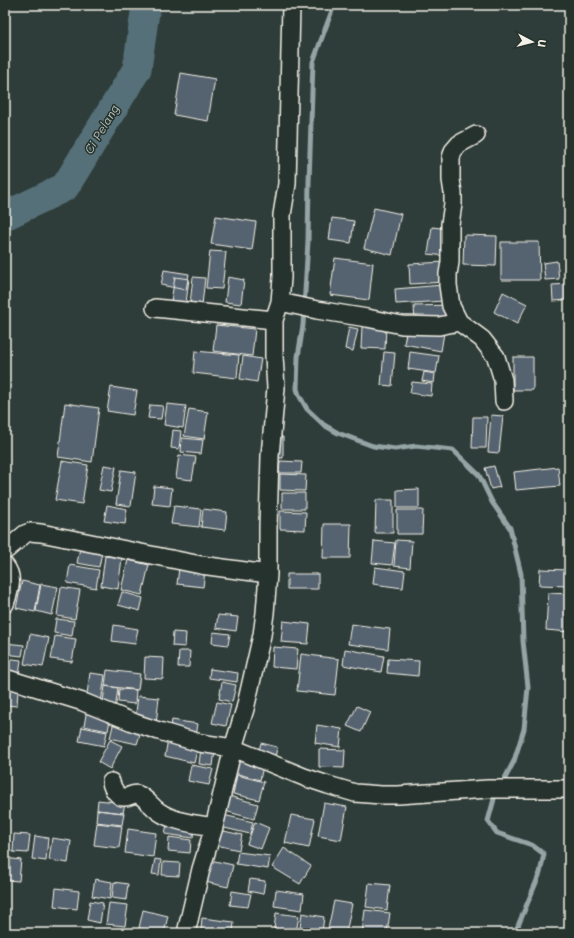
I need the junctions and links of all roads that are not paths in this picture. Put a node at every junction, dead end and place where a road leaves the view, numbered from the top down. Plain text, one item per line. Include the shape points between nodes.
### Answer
1 (291, 5) edge
2 (476, 135) dead end
3 (280, 302) junction
4 (155, 308) dead end
5 (274, 320) junction
6 (459, 322) junction
7 (504, 401) dead end
8 (5, 551) edge
9 (5, 566) edge
10 (268, 574) junction
11 (5, 604) edge
12 (5, 678) edge
13 (234, 748) junction
14 (111, 782) dead end
15 (569, 789) edge
16 (214, 827) junction
17 (186, 933) edge

1 - 3 street via 287,184 282,215
2 - 6 street via 459,144 452,158 453,204 448,274 451,306
3 - 5 street
3 - 6 street via 402,324 439,326
4 - 5 street
5 - 10 street via 276,388 270,456
6 - 7 street via 482,339 496,357 504,380
8 - 10 street via 25,534 41,532 194,563
9 - 11 street via 9,570 11,580
10 - 13 street via 262,634
12 - 13 street via 82,702 159,731 200,743
13 - 15 street via 304,777 355,793 398,795 488,789
13 - 16 street
14 - 16 street via 112,787 122,797 138,794 158,812 181,821
16 - 17 street via 201,868

